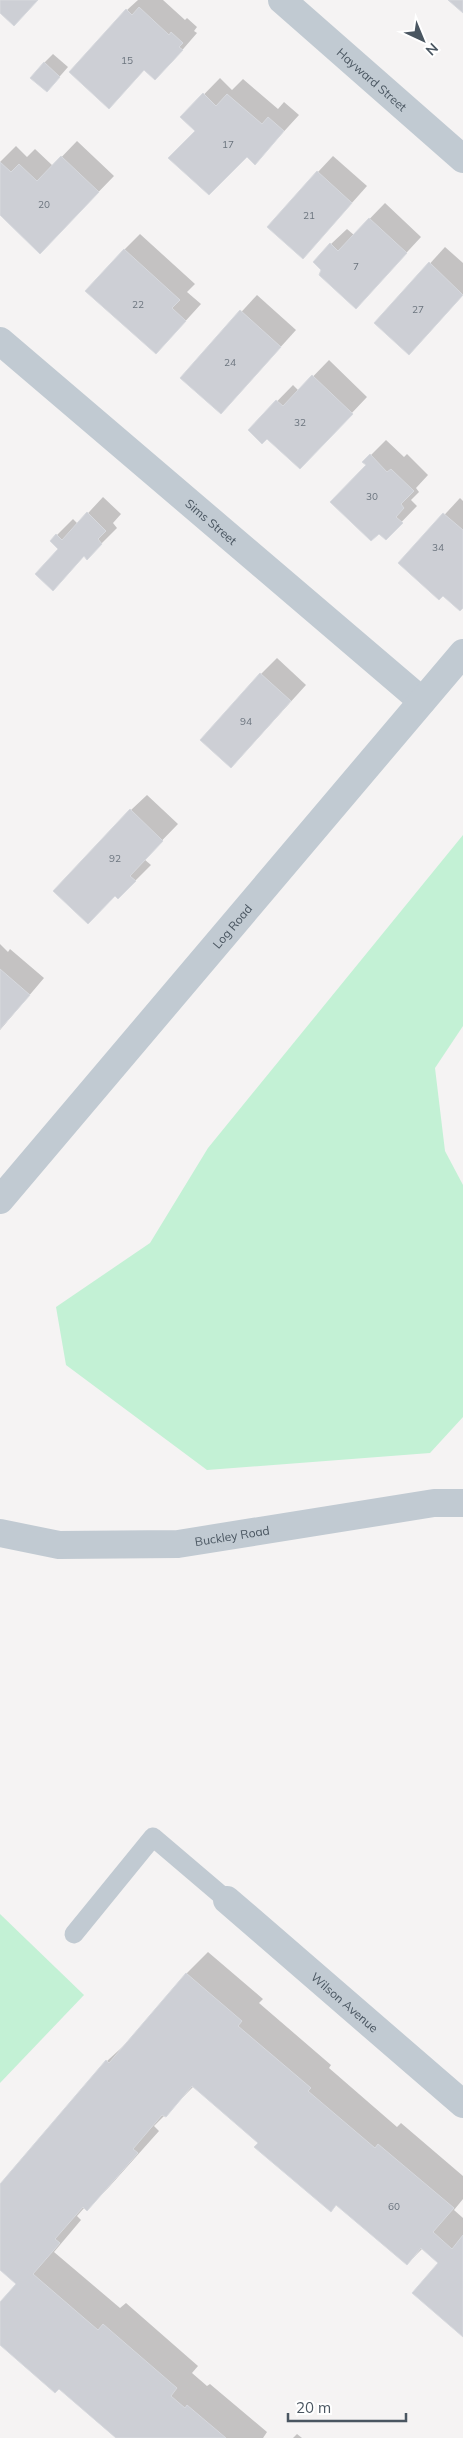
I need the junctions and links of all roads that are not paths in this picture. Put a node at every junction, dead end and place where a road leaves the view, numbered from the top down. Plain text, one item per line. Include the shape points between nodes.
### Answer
1 (282, 0) edge
2 (463, 159) edge
3 (0, 342) edge
4 (463, 653) edge
5 (422, 701) junction
6 (0, 1200) edge
7 (463, 1503) edge
8 (0, 1533) edge
9 (227, 1900) joint
10 (74, 1934) dead end
11 (463, 2104) edge

1 - 2 street, Hayward Street
3 - 5 street, Sims Street
4 - 5 street, Log Road
5 - 6 street, Log Road
7 - 8 street, Buckley Road via 434,1503 178,1544 59,1545
9 - 10 lane via 153,1836
9 - 11 street, Wilson Avenue

